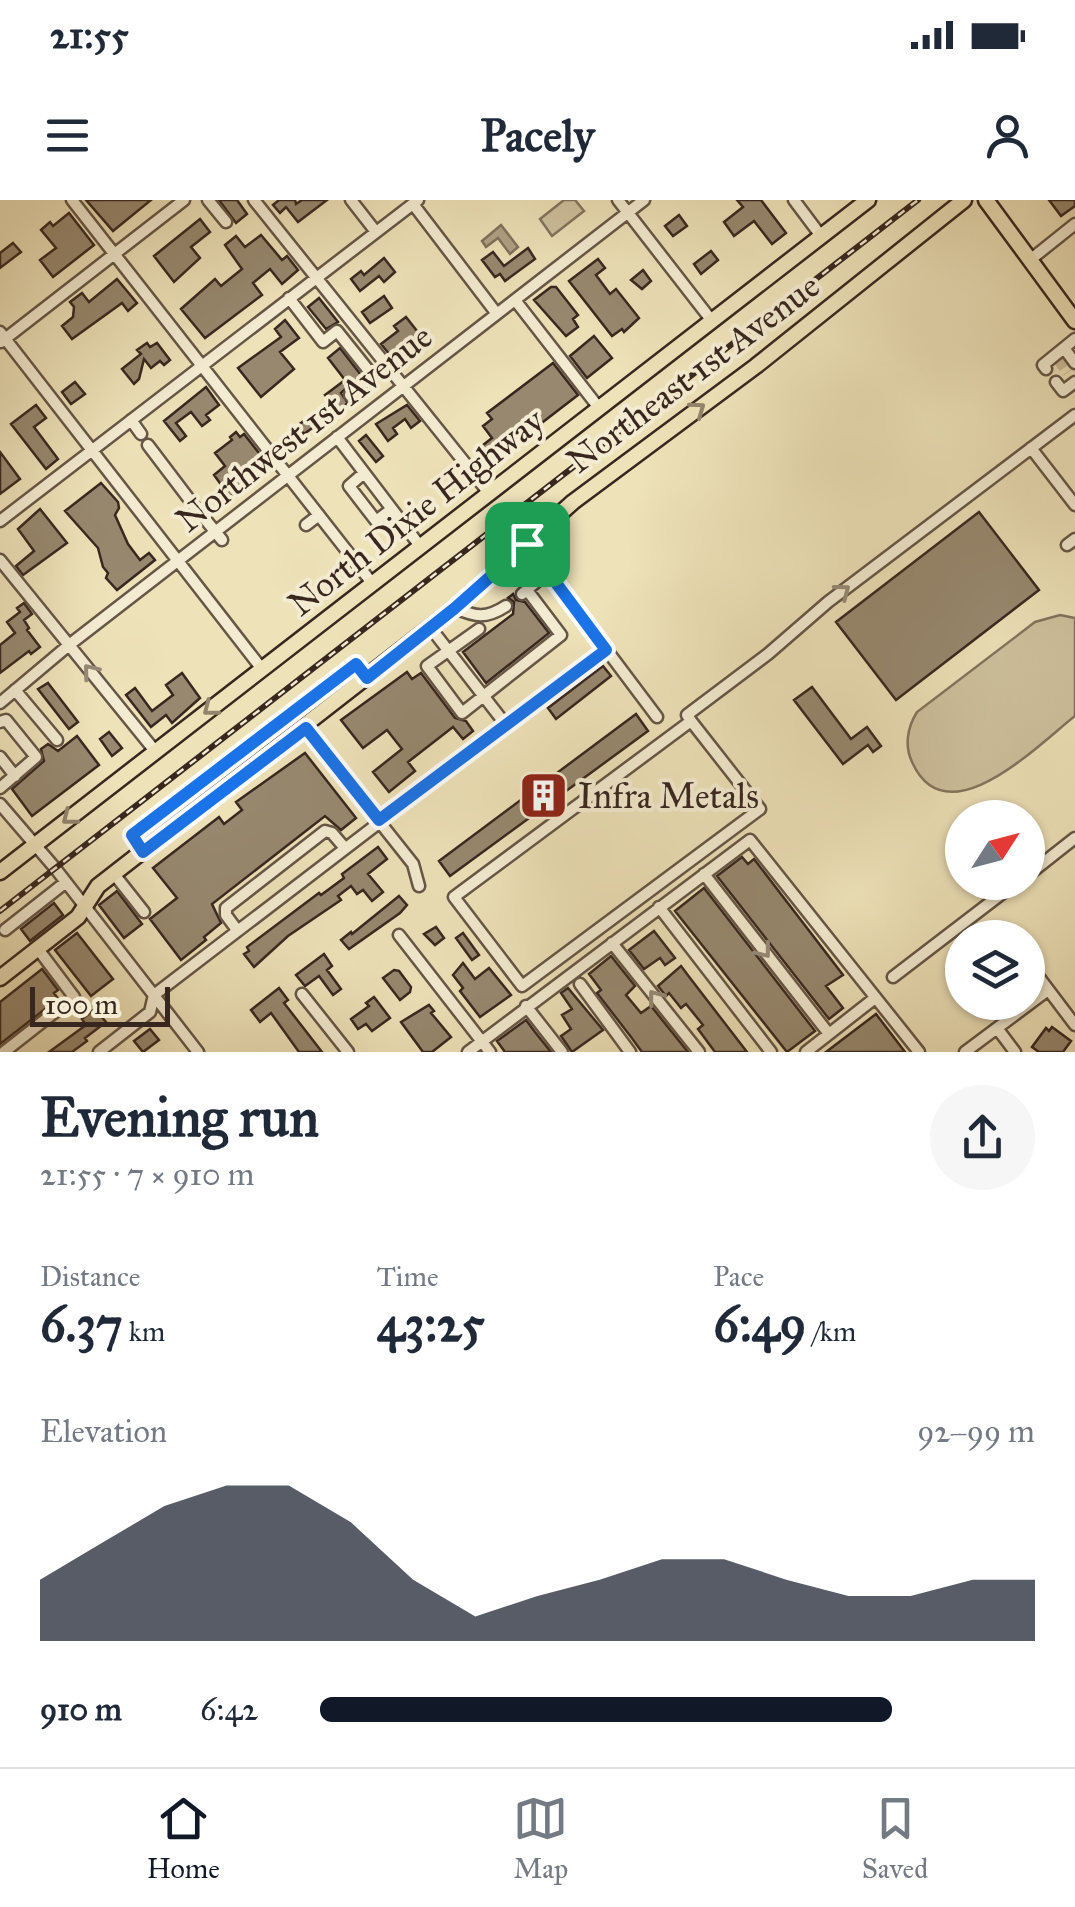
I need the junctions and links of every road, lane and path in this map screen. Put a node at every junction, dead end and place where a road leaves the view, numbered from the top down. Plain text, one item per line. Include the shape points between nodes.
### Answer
1 (72, 200) edge
2 (184, 200) edge
3 (208, 200) edge
4 (254, 200) edge
5 (351, 200) edge
6 (618, 200) edge
7 (644, 200) edge
8 (794, 200) edge
9 (868, 200) edge
10 (964, 200) edge
11 (986, 200) edge
12 (415, 202) edge
13 (628, 212) junction
14 (226, 222) dead end
15 (1075, 224) edge
16 (376, 232) junction
17 (821, 236) junction
18 (115, 253) junction
19 (1030, 260) junction
20 (314, 278) junction
21 (289, 298) junction
22 (515, 300) junction
23 (497, 314) junction
24 (1075, 320) edge
25 (712, 321) junction
26 (350, 322) junction
27 (336, 331) junction
28 (2, 338) edge
29 (1075, 340) edge
30 (1059, 355) junction
31 (1075, 362) tunnel mouth
32 (202, 366) junction
33 (386, 366) junction
34 (1046, 369) dead end
35 (373, 376) junction
36 (1072, 379) edge
37 (1056, 382) dead end
38 (402, 386) junction
39 (350, 394) dead end
40 (599, 408) junction
41 (1075, 414) edge
42 (131, 420) junction
43 (141, 434) dead end
44 (337, 437) junction
45 (148, 444) dead end
46 (1031, 448) junction
47 (91, 450) junction
48 (364, 473) junction
49 (288, 476) junction
50 (488, 494) junction
51 (1075, 505) edge
52 (196, 506) dead end
53 (392, 509) junction
54 (319, 515) junction
55 (205, 519) dead end
56 (0, 521) edge
57 (306, 525) dead end
58 (218, 536) junction
59 (527, 544) junction
60 (420, 546) junction
61 (0, 560) edge
62 (178, 561) junction
63 (548, 572) junction
64 (372, 584) junction
65 (506, 606) dead end
66 (455, 608) junction
67 (430, 628) junction
68 (480, 629) dead end
69 (70, 645) junction
70 (448, 650) junction
71 (606, 650) junction
72 (262, 669) junction
73 (367, 678) junction
74 (15, 690) junction
75 (483, 696) junction
76 (0, 703) edge
77 (296, 710) junction
78 (657, 718) dead end
79 (691, 720) junction
80 (0, 722) edge
81 (506, 725) junction
82 (306, 727) junction
83 (58, 740) dead end
84 (156, 751) junction
85 (0, 757) edge
86 (15, 776) junction
87 (0, 788) edge
88 (0, 804) edge
89 (379, 820) junction
90 (1075, 838) edge
91 (34, 845) junction
92 (344, 848) junction
93 (143, 852) junction
94 (1045, 861) edge
95 (0, 872) edge
96 (114, 874) junction
97 (704, 874) junction
98 (66, 882) junction
99 (418, 886) dead end
100 (994, 900) edge
101 (84, 906) junction
102 (659, 907) junction
103 (144, 912) dead end
104 (4, 930) dead end
105 (237, 930) junction
106 (399, 935) dead end
107 (612, 943) junction
108 (38, 948) junction
109 (893, 977) dead end
110 (0, 978) edge
111 (580, 984) dead end
112 (1045, 986) edge
113 (1048, 990) junction
114 (302, 994) dead end
115 (154, 995) junction
116 (876, 998) junction
117 (526, 1006) junction
118 (1075, 1025) edge
119 (997, 1028) junction
120 (829, 1034) junction
121 (482, 1042) junction
122 (4, 1052) edge
123 (99, 1052) edge
124 (197, 1052) edge
125 (348, 1052) edge
126 (468, 1052) edge
127 (490, 1052) edge
128 (562, 1052) edge
129 (630, 1052) edge
130 (698, 1052) edge
131 (771, 1052) edge
132 (806, 1052) edge
133 (919, 1052) edge
134 (965, 1052) edge
135 (1015, 1052) edge

1 - 18 street
2 - 18 street
3 - 14 street
4 - 20 street
5 - 16 street
6 - 13 street
7 - 13 street, Northwest 1st Avenue
8 - 17 street
9 - 17 main road, North Dixie Highway
59 -> 10 main road, Northeast 1st Avenue
11 - 19 main road
12 - 16 street
12 - 23 street
13 - 22 street, Northwest 1st Avenue
13 - 25 street
15 - 19 street
16 - 20 street
17 - 25 main road, North Dixie Highway
18 - 28 street
18 - 32 street
19 - 24 main road
20 - 21 street
20 - 26 street
21 - 27 street via 323,342
21 - 32 street
22 - 23 street, Northwest 1st Avenue
22 - 40 street
23 - 38 street, Northwest 1st Avenue
25 - 40 main road, North Dixie Highway
26 - 27 street
26 - 33 street
27 - 35 street
28 - 47 street
29 - 30 street
30 - 31 street
30 - 34 street via 1042,365
32 - 42 street
32 - 49 street
33 - 35 street
33 - 38 street
35 - 39 street
36 - 37 street via 1063,391
38 - 44 street, Northwest 1st Avenue
38 - 50 street
40 - 50 main road, North Dixie Highway
41 - 46 street
42 - 43 street
42 - 47 street
44 - 48 street
44 - 49 street, Northwest 1st Avenue
45 - 52 street
46 - 51 street
79 -> 46 street via 687,715 828,602
47 - 56 street
47 - 62 street
48 - 53 street
48 - 53 street via 349,486 358,498 376,521
49 - 54 street
49 - 58 street, Northwest 1st Avenue
50 - 60 main road, North Dixie Highway
53 - 60 street
54 - 57 street
54 - 64 street
55 - 58 street
58 - 62 street, Northwest 1st Avenue
59 - 63 street
59 - 66 main road, Northeast 1st Avenue
60 - 64 main road, North Dixie Highway
61 - 69 street
62 - 69 street, Northwest 1st Avenue
62 - 72 street
63 - 71 street
63 - 75 street via 525,592 561,635
64 - 72 main road, North Dixie Highway
65 - 66 street via 475,617
66 - 67 main road, Northeast 1st Avenue
67 - 70 street
67 - 73 main road, Northeast 1st Avenue
68 - 70 street
69 - 74 street, Northwest 1st Avenue
84 -> 69 street
70 - 75 street
70 - 75 street via 427,666 462,713
71 - 78 street
71 - 81 street
72 -> 84 main road, North Dixie Highway
73 - 77 street via 356,664
73 - 82 main road, Northeast 1st Avenue
74 - 76 street, Northwest 1st Avenue
74 - 83 street
75 - 81 street
77 - 82 street
77 - 93 street via 132,835
79 - 79 street via 454,897 522,986 760,809
80 - 86 street via 6,720 36,757
81 - 89 street
82 - 89 street
82 - 93 main road, Northeast 1st Avenue
84 -> 91 main road, North Dixie Highway
85 - 86 street
86 - 87 street
88 - 91 street
89 - 92 street
89 - 99 street via 413,864
90 - 94 street
91 - 95 main road, North Dixie Highway
91 - 98 street
92 - 105 street
92 - 105 street via 325,831 226,908
93 - 96 main road, Northeast 1st Avenue
96 - 101 main road, Northeast 1st Avenue
96 - 103 street
97 - 102 street
97 - 116 street via 750,840
97 -> 120 street
98 - 101 street
98 - 104 street
100 - 109 street
101 - 108 main road, Northeast 1st Avenue
101 - 115 street
102 - 107 street
102 - 131 street
105 - 115 street
106 - 121 street
107 - 117 street
130 -> 107 street
108 - 110 main road, Northeast 1st Avenue
108 - 122 street via 74,997
111 - 129 street
112 - 113 street
113 - 118 street
113 - 119 street
114 - 125 street
115 - 123 street via 150,1012
115 - 124 street
116 - 120 street
116 - 133 street
117 - 121 street
117 - 128 street
119 - 134 street
119 - 135 street
120 - 132 street
121 - 126 street
121 - 127 street

